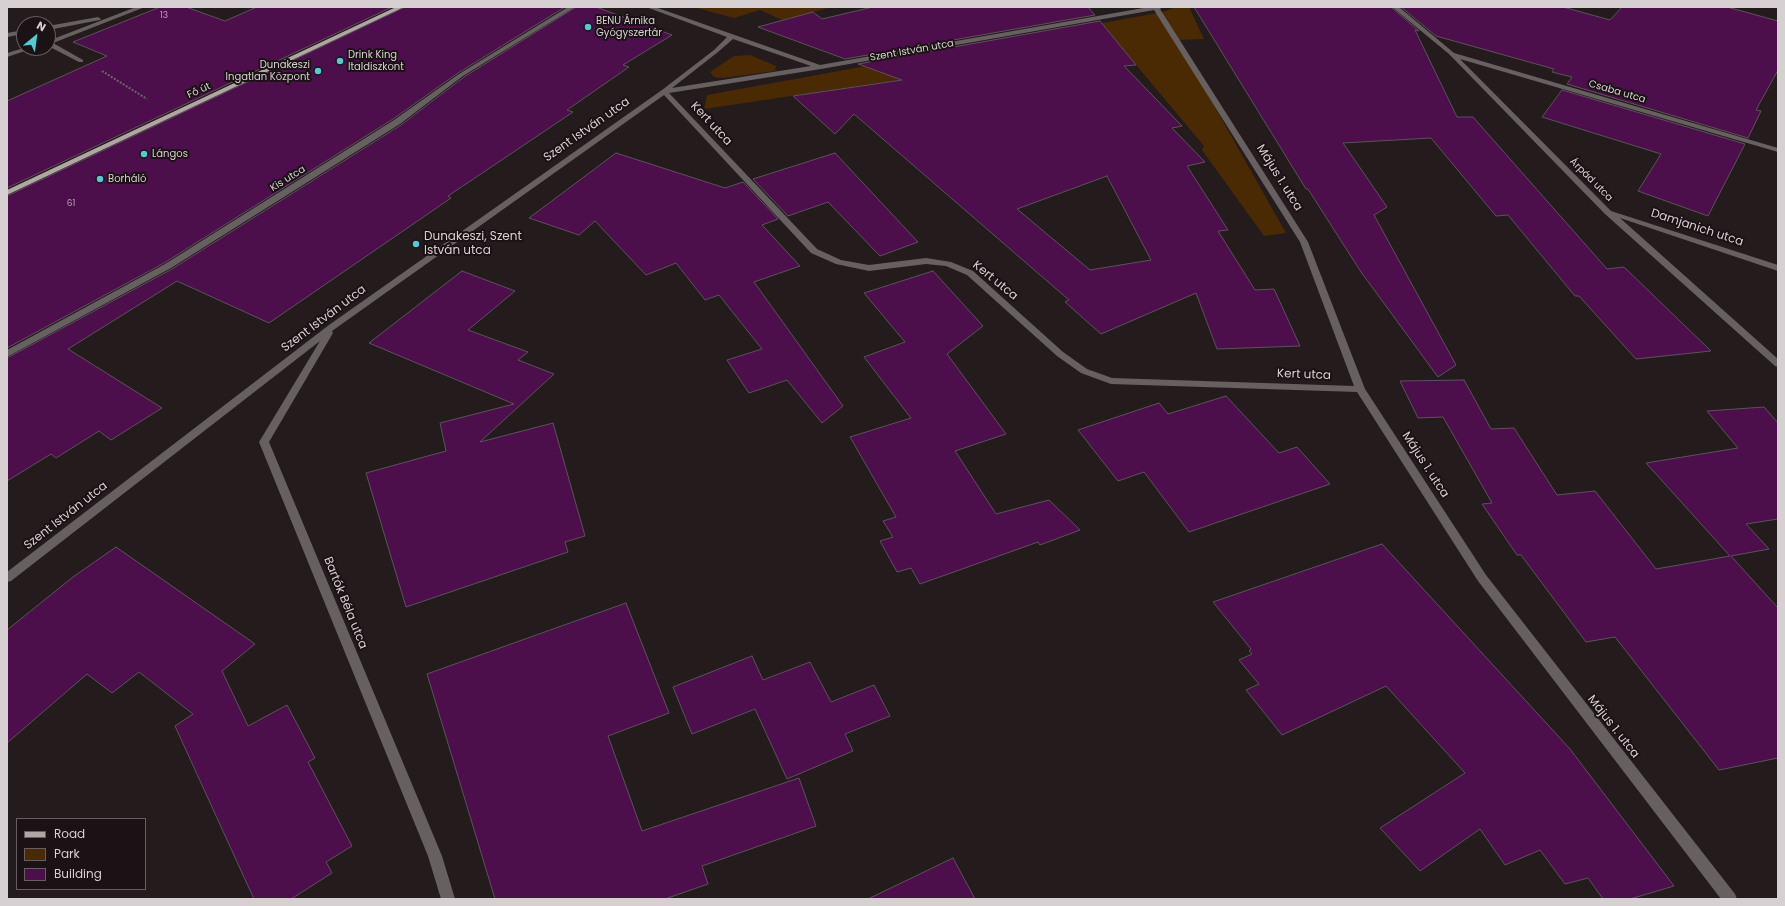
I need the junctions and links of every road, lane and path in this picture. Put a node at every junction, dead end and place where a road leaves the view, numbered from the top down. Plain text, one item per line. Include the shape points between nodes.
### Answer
1 (142, 7) edge
2 (400, 7) edge
3 (572, 7) edge
4 (649, 7) edge
5 (1395, 7) edge
6 (1159, 8) edge
7 (122, 15) junction
8 (56, 27) edge
9 (732, 36) junction
10 (56, 40) edge
11 (56, 47) edge
12 (1451, 53) junction
13 (81, 61) joint
14 (821, 67) junction
15 (664, 91) junction
16 (143, 95) dead end
17 (1778, 150) edge
18 (7, 193) edge
19 (1608, 212) junction
20 (1778, 268) edge
21 (332, 328) junction
22 (7, 354) edge
23 (1778, 364) edge
24 (1360, 389) junction
25 (7, 578) edge
26 (448, 899) edge
27 (1730, 899) edge

1 - 7 street
2 - 18 main road, Fő út
3 - 22 street, Kis utca via 461,75 398,122 168,266
4 - 9 street
5 - 12 street, Árpád utca
6 - 14 street, Szent István utca
6 - 24 street, Május 1. utca via 1304,242
7 - 8 street
7 - 10 street
9 - 14 street
9 - 15 street, Szent István utca
11 - 13 street
12 - 17 street, Csaba utca
12 - 19 street, Árpád utca
13 - 16 path via 115,77
14 - 15 street, Szent István utca
15 - 21 street, Szent István utca
15 - 24 street, Kert utca via 814,251 839,262 870,268 926,261 948,264 970,273 1060,354 1084,371 1111,381
19 - 20 street, Damjanich utca
19 - 23 street, Árpád utca
21 - 25 street, Szent István utca
21 - 26 street, Bartók Béla utca via 264,442 435,856
24 - 27 street, Május 1. utca via 1482,578

